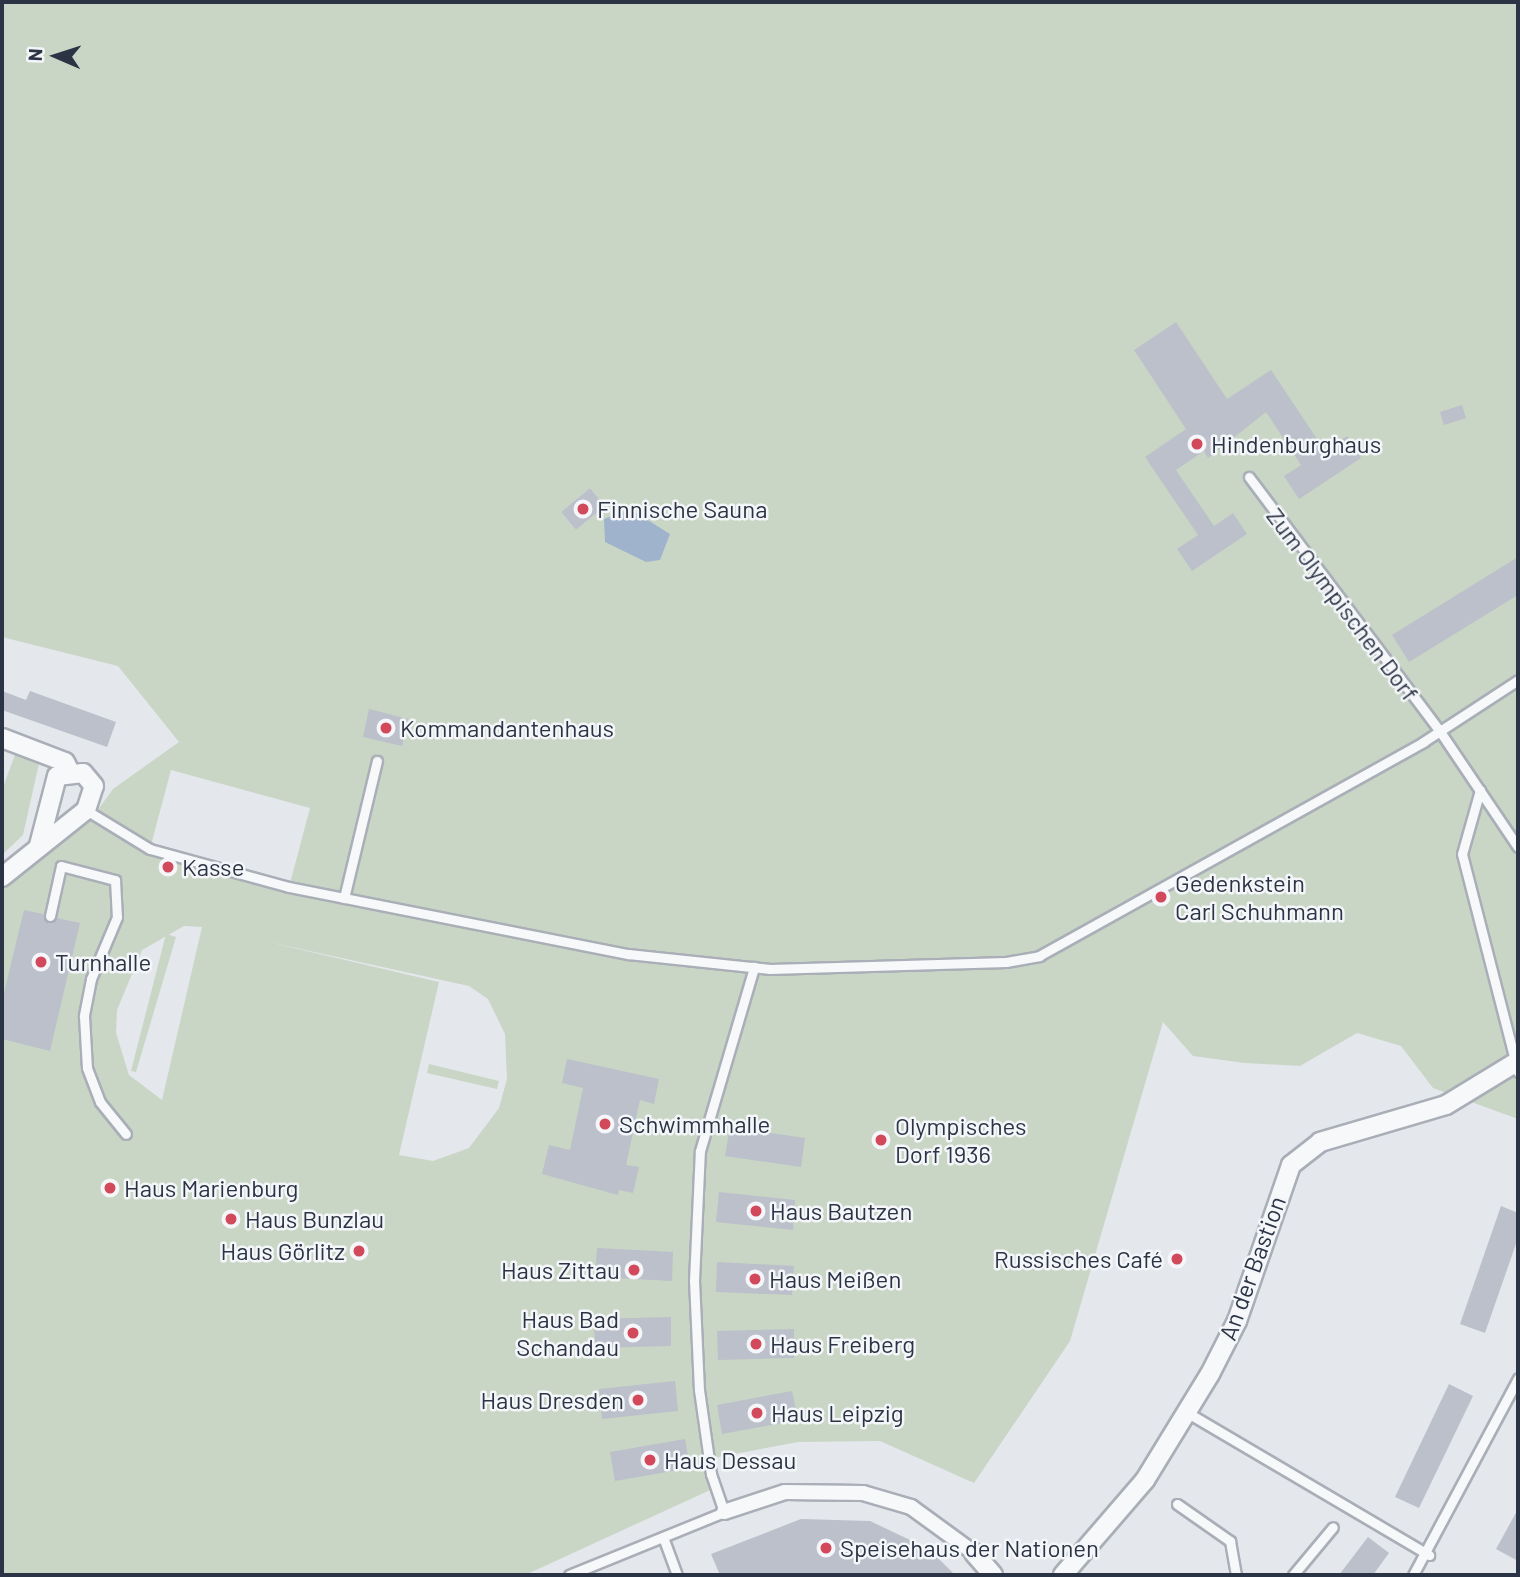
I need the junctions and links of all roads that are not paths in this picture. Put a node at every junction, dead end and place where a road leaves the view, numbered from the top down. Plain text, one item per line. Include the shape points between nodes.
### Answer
1 (1249, 477) dead end
2 (1518, 680) edge
3 (1439, 730) junction
4 (2, 738) edge
5 (377, 761) dead end
6 (69, 771) junction
7 (1480, 790) junction
8 (86, 810) junction
9 (39, 845) junction
10 (1518, 847) edge
11 (2, 877) edge
12 (344, 898) junction
13 (50, 916) dead end
14 (754, 967) junction
15 (1517, 1065) edge
16 (126, 1134) dead end
17 (1518, 1378) edge
18 (1188, 1413) junction
19 (1177, 1504) dead end
20 (724, 1512) junction
21 (1332, 1527) dead end
22 (663, 1537) junction
23 (974, 1553) joint
24 (1429, 1555) junction
25 (569, 1575) edge
26 (677, 1575) edge
27 (993, 1575) edge
28 (1063, 1575) edge
29 (1236, 1575) edge
30 (1293, 1575) edge
31 (1413, 1575) edge

1 - 3 lane, Zum Olympischen Dorf
2 - 3 lane
3 - 7 lane, Zum Olympischen Dorf
3 - 14 lane via 1039,956
4 - 6 street via 65,762
5 - 12 lane
6 - 8 street via 92,779 94,798
6 - 9 street via 52,788
7 - 10 lane, Zum Olympischen Dorf
7 - 15 lane via 1462,854
8 - 9 street
8 - 12 lane via 150,849
9 - 11 street
12 - 14 lane via 628,954
13 - 16 lane via 61,866 116,880 117,917 91,979 84,1016 87,1069 100,1102
14 - 20 lane via 700,1163 694,1281 699,1390 711,1474
15 - 18 street, An der Bastion via 1446,1105 1303,1152 1284,1181 1237,1321
17 - 24 lane
18 - 24 lane
18 - 28 street, An der Bastion via 1145,1480
19 - 29 lane via 1230,1541
20 - 22 lane
20 - 23 street via 785,1492 863,1493 911,1507
21 - 30 lane
22 - 25 lane
22 - 26 lane
23 - 27 street
24 - 31 lane

